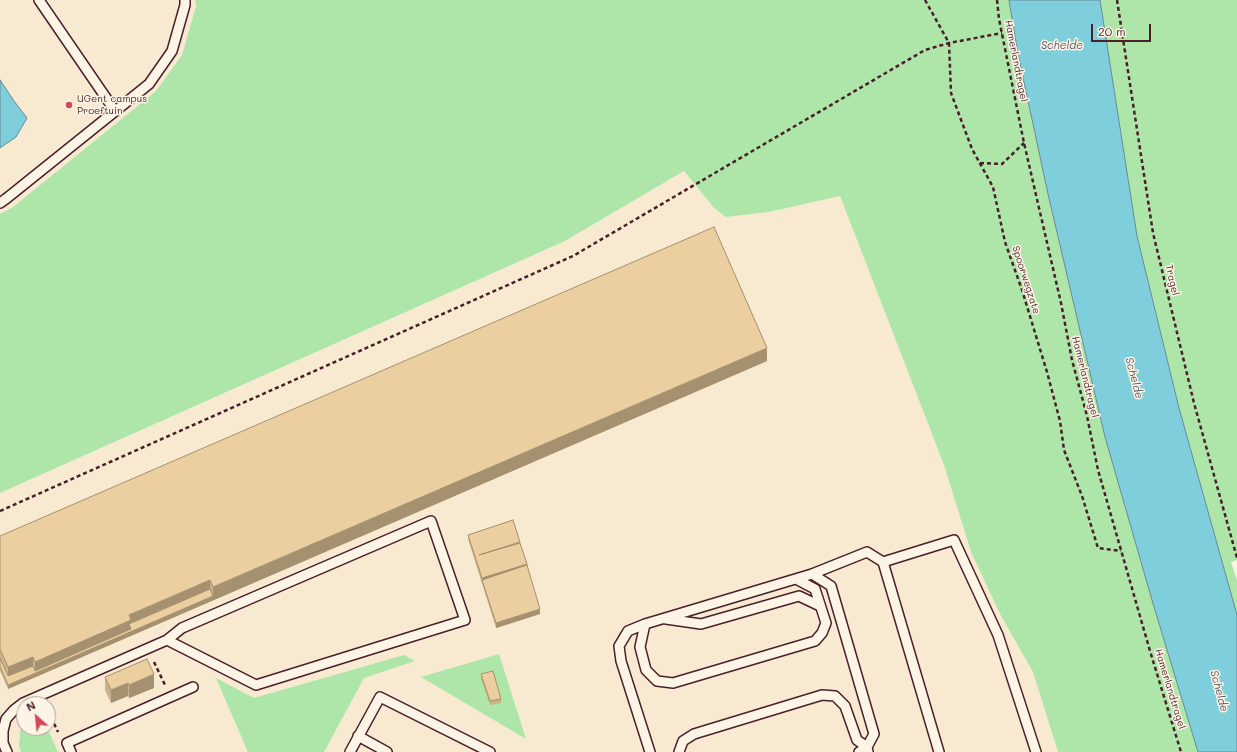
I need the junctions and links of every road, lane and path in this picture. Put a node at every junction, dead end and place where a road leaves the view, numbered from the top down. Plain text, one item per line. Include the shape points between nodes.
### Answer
1 (39, 0) edge
2 (185, 0) edge
3 (925, 0) edge
4 (997, 0) edge
5 (1116, 0) edge
6 (1002, 33) junction
7 (949, 43) junction
8 (115, 112) junction
9 (1024, 143) junction
10 (980, 163) junction
11 (0, 202) edge
12 (0, 510) edge
13 (1121, 551) junction
14 (1237, 558) edge
15 (883, 562) junction
16 (812, 574) junction
17 (796, 579) junction
18 (820, 606) junction
19 (662, 619) junction
20 (645, 624) junction
21 (167, 640) junction
22 (148, 649) junction
23 (192, 688) dead end
24 (171, 697) junction
25 (56, 729) edge
26 (358, 736) junction
27 (67, 743) junction
28 (865, 750) edge
29 (7, 752) edge
30 (71, 752) edge
31 (350, 752) edge
32 (387, 752) edge
33 (490, 752) edge
34 (650, 752) edge
35 (679, 752) edge
36 (938, 752) edge
37 (1036, 752) edge
38 (1181, 752) edge

1 - 8 lane
2 - 8 lane via 172,50 148,84
3 - 7 path, Spoorwegzate
4 - 6 path, Hamerlandtragel
5 - 14 path, Tragel via 1153,233 1194,403
6 - 7 path
6 - 9 path, Hamerlandtragel
7 - 10 path, Spoorwegzate via 951,93 972,149
7 - 12 path via 925,50 573,256
8 - 11 lane
9 - 10 path via 1002,164
9 - 13 path, Hamerlandtragel via 1098,470
10 - 13 path, Spoorwegzate via 993,188 1005,242 1047,372 1060,421 1064,450 1098,548
13 - 38 path, Hamerlandtragel
15 - 16 lane via 866,552
15 - 36 lane
15 - 37 lane via 954,540 998,635
16 - 17 lane
16 - 28 lane via 831,586 874,734
17 - 18 lane via 815,589
17 - 19 lane
18 - 19 lane via 799,596 701,624
18 - 20 lane via 826,623 815,642 673,683 657,681 646,670 640,647
19 - 20 lane
20 - 34 lane via 628,631 619,646 621,662
21 - 21 lane via 256,685 465,620 431,521 182,628
21 - 22 lane
22 - 24 path
22 - 29 lane via 23,703 6,719 3,743
23 - 24 lane
24 - 27 lane
25 - 27 path
26 - 31 lane
26 - 32 lane
26 - 33 lane via 380,697
27 - 30 lane
28 - 35 lane via 857,740 845,706 835,696 822,695 694,734 683,741

